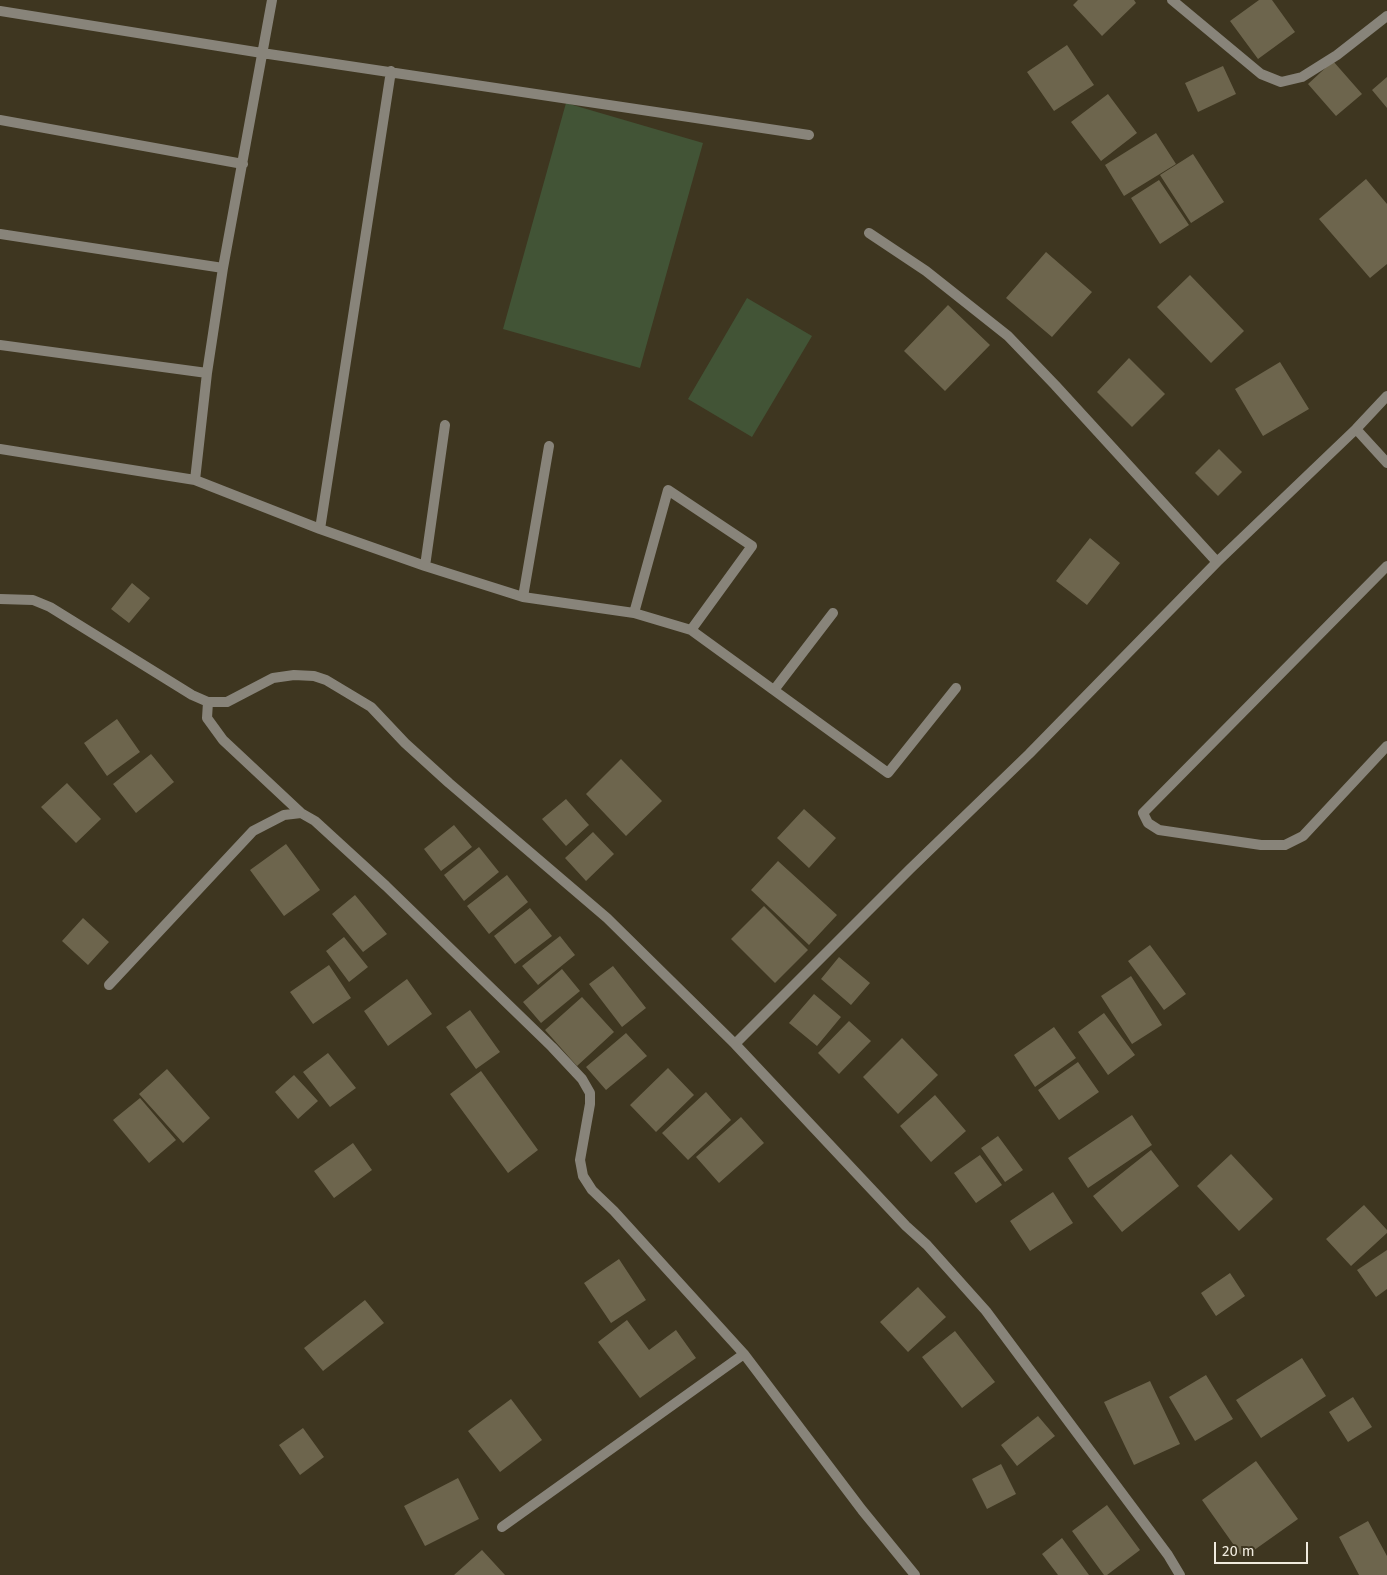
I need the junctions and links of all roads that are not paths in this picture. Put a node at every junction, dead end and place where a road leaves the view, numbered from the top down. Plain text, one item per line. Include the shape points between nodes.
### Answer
1 (272, 0) edge
2 (1172, 0) edge
3 (0, 12) edge
4 (1387, 16) edge
5 (262, 53) junction
6 (391, 71) junction
7 (0, 120) edge
8 (809, 135) dead end
9 (243, 164) junction
10 (869, 232) dead end
11 (0, 234) edge
12 (223, 268) junction
13 (0, 345) edge
14 (207, 373) junction
15 (1387, 396) edge
16 (445, 425) dead end
17 (1356, 429) junction
18 (549, 446) dead end
19 (0, 449) edge
20 (1387, 463) edge
21 (195, 480) junction
22 (320, 529) junction
23 (1217, 562) junction
24 (426, 566) junction
25 (1387, 566) edge
26 (523, 597) junction
27 (0, 599) edge
28 (634, 613) junction
29 (834, 613) dead end
30 (691, 630) junction
31 (956, 688) dead end
32 (774, 690) junction
33 (208, 702) junction
34 (1387, 746) edge
35 (301, 813) junction
36 (109, 984) dead end
37 (734, 1044) junction
38 (744, 1354) junction
39 (502, 1527) dead end
40 (914, 1575) edge
41 (1180, 1575) edge

1 - 5 street
2 - 4 street via 1260,74 1281,82 1302,78
3 - 5 street
5 - 6 street
5 - 9 street
6 - 8 street
6 - 22 street
7 - 9 street
9 - 12 street
10 - 23 street via 926,270 1008,336
11 - 12 street
12 - 14 street
13 - 14 street
14 - 21 street
15 - 17 street
16 - 24 street
17 - 20 street
17 - 23 street
18 - 26 street
19 - 21 street
21 - 22 street
22 - 24 street
23 - 37 street via 1030,754
24 - 26 street
25 - 34 street via 1143,813 1148,823 1159,830 1261,845 1284,845 1303,836
26 - 28 street
27 - 33 street via 33,600 50,607
28 - 30 street
28 - 30 street via 668,490 752,546
29 - 32 street
30 - 32 street
31 - 32 street via 888,773
33 - 35 street via 208,718 223,740
33 - 37 street via 227,702 273,678 294,675 326,680 371,707 449,783 607,918
35 - 36 street via 284,815 253,831
35 - 38 street via 315,821 386,886 582,1079 590,1093 580,1160 583,1176 592,1190
37 - 41 street via 986,1311
38 - 39 street
38 - 40 street

